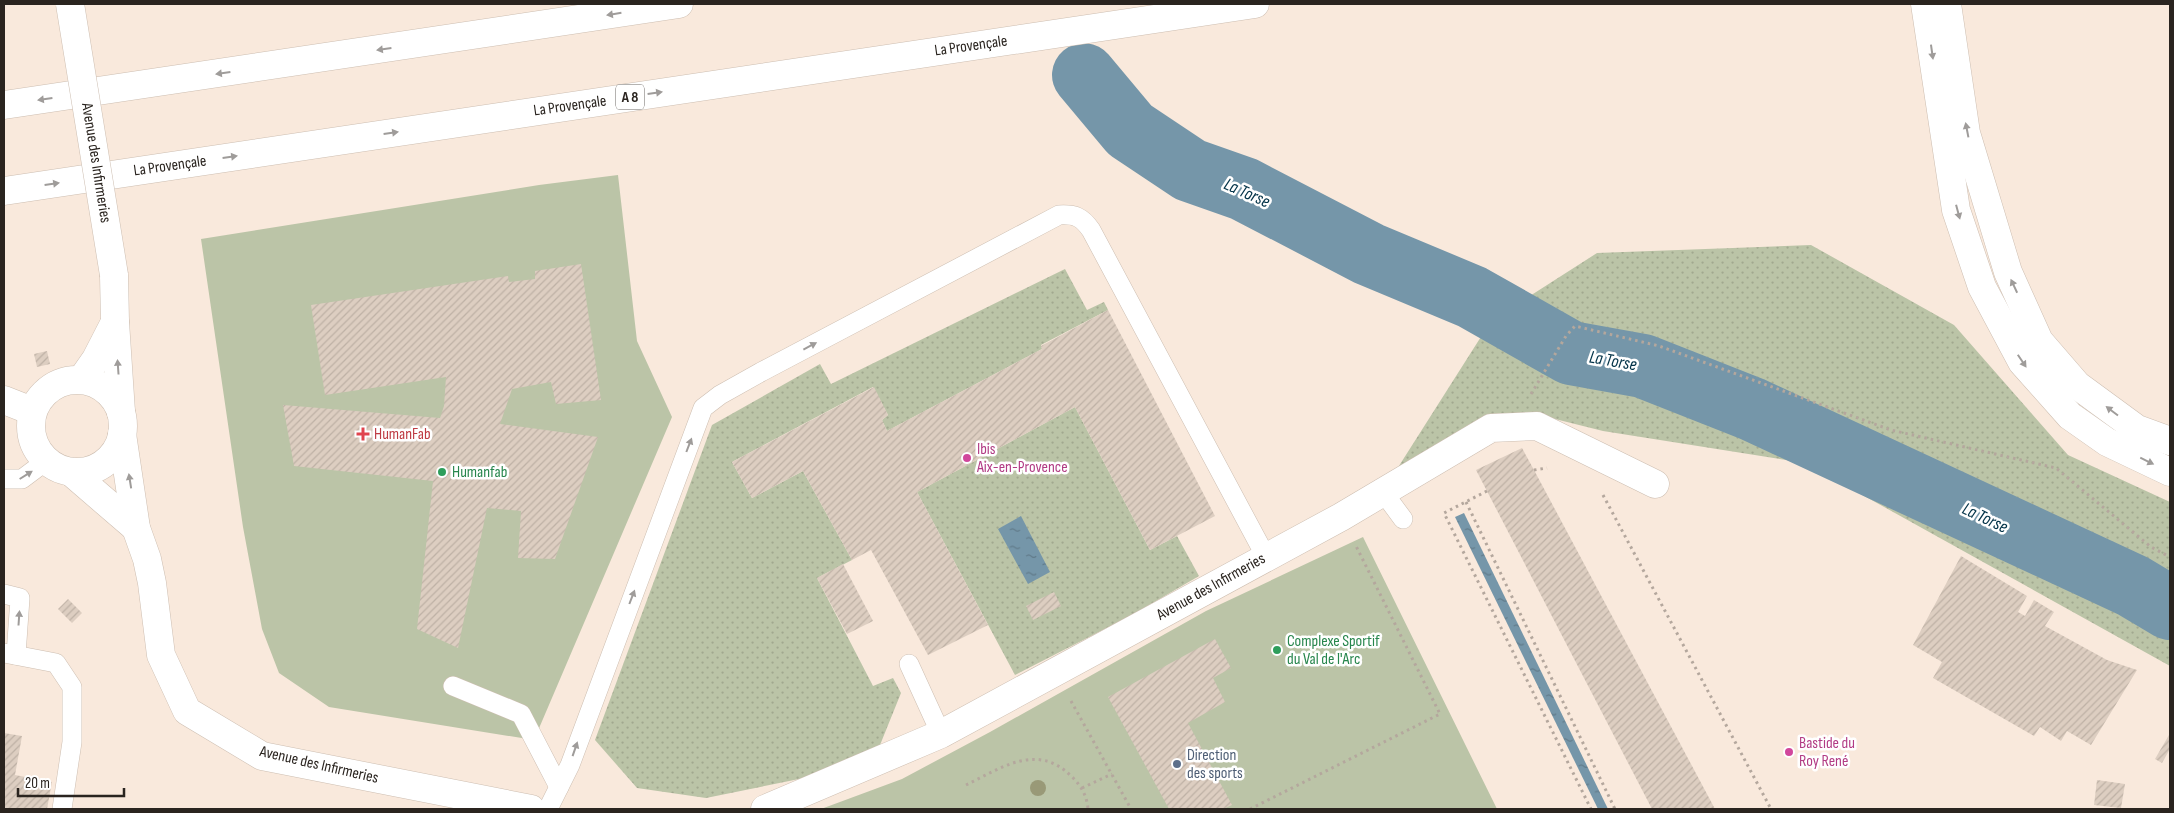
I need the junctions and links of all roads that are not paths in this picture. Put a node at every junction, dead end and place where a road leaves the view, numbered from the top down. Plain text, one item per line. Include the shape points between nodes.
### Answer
1 (70, 4) edge
2 (585, 4) edge
3 (679, 4) edge
4 (1255, 4) edge
5 (1926, 4) edge
6 (1947, 4) edge
7 (416, 45) junction
8 (4, 105) edge
9 (4, 191) edge
10 (115, 322) junction
11 (82, 379) junction
12 (4, 400) edge
13 (32, 411) junction
14 (122, 423) junction
15 (2170, 441) edge
16 (46, 461) junction
17 (71, 472) junction
18 (2170, 472) edge
19 (4, 479) edge
20 (1655, 484) dead end
21 (1383, 492) junction
22 (1404, 518) dead end
23 (136, 528) junction
24 (1266, 557) junction
25 (4, 594) edge
26 (10, 654) edge
27 (909, 664) dead end
28 (453, 686) dead end
29 (941, 734) junction
30 (559, 787) junction
31 (62, 809) edge
32 (530, 809) edge
33 (548, 809) edge
34 (765, 809) edge

1 - 10 main road, Avenue des Infirmeries, bridge via 114,275
2 - 7 main road
3 -> 7 main road
9 -> 4 main road, La Provençale / A 8
5 -> 18 main road via 1956,210 1982,287 2022,362 2070,416 2107,442
15 -> 6 main road via 2136,429 2077,385 2039,341 2008,272 1966,133
7 -> 8 main road
10 - 11 main road, Avenue des Infirmeries
14 -> 10 main road, Avenue des Infirmeries
11 - 13 main road via 57,383 38,400
11 - 14 main road via 106,390 115,400
12 - 13 main road
13 - 16 main road via 32,438
14 - 17 main road via 118,448 110,458 91,469
23 -> 14 main road, Avenue des Infirmeries
16 - 17 main road
19 -> 16 lane via 22,479
17 - 23 main road, Avenue des Infirmeries
20 - 21 main road, Avenue des Infirmeries via 1537,426 1519,425 1491,428
21 - 22 lane
21 - 24 main road, Avenue des Infirmeries
23 - 32 main road, Avenue des Infirmeries via 147,559 161,655 187,711 262,756
24 - 29 main road, Avenue des Infirmeries
30 -> 24 lane via 704,408 761,372 1060,215 1083,218 1091,230
26 -> 25 lane via 20,598
26 - 31 lane via 56,663 72,687 72,742
27 - 29 lane
28 - 30 lane via 520,714
29 - 34 main road, Avenue des Infirmeries
30 - 33 lane

